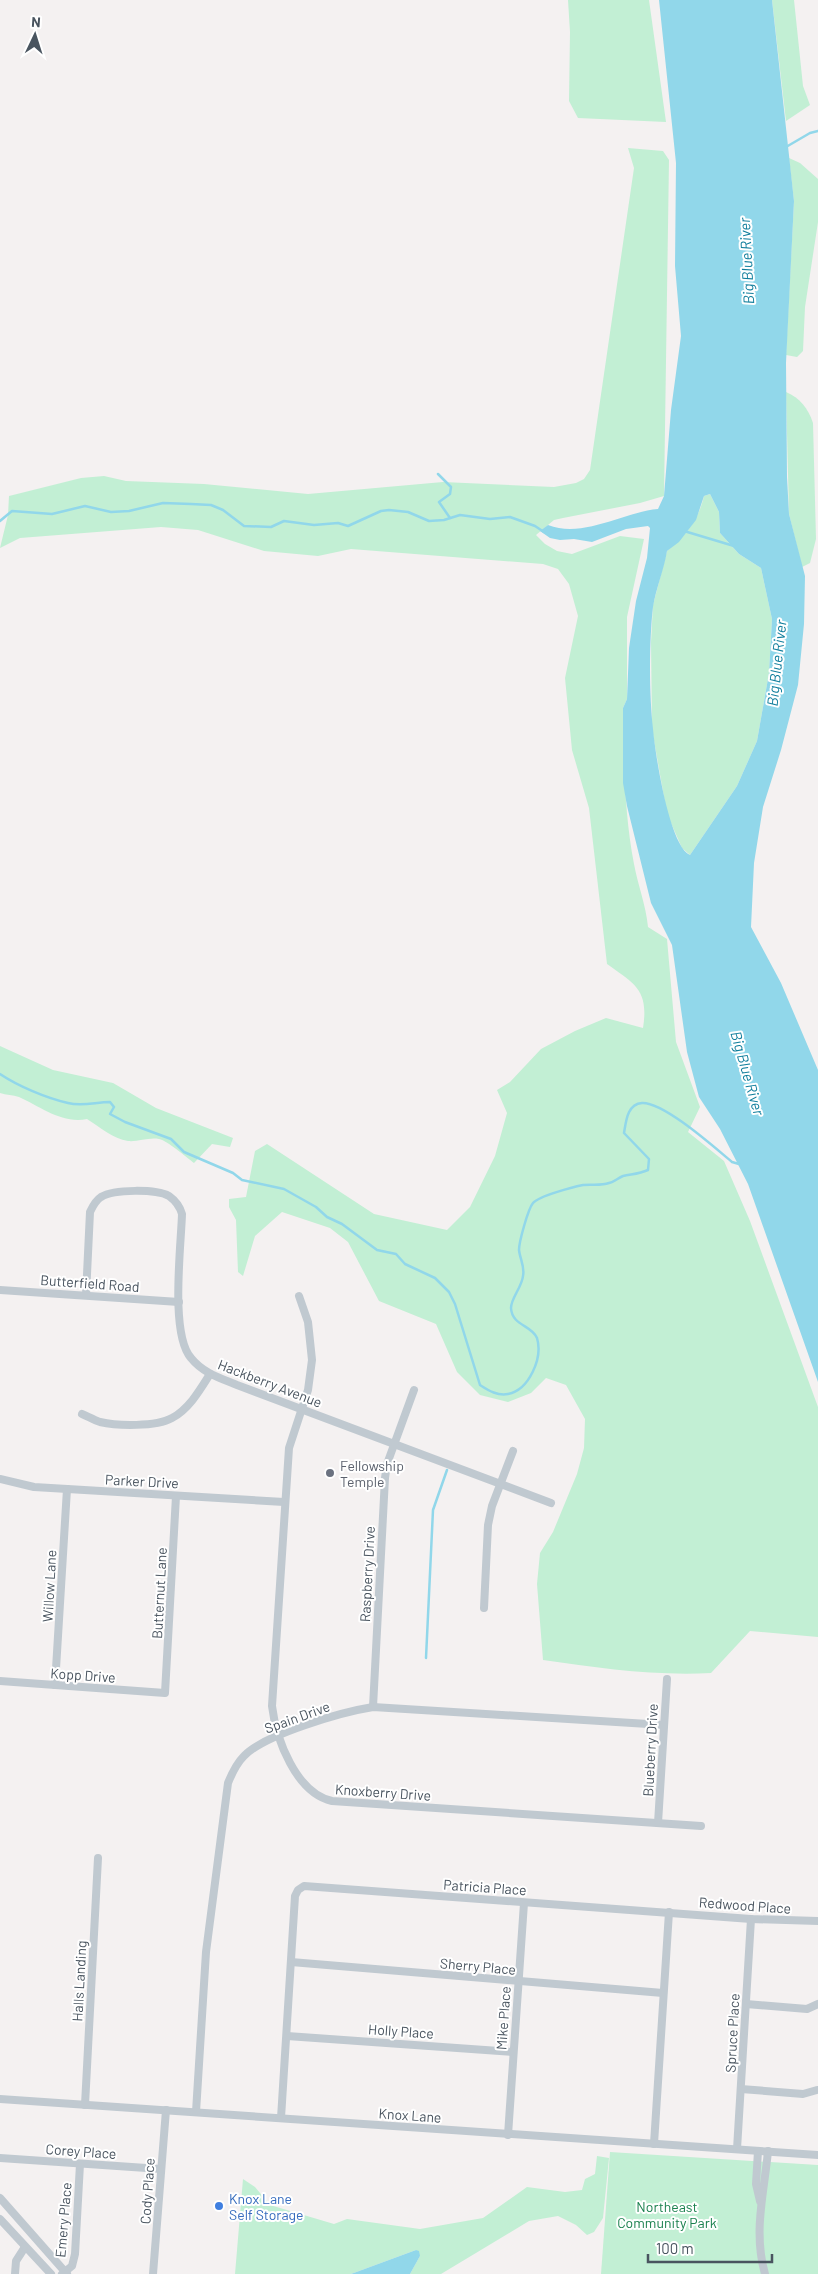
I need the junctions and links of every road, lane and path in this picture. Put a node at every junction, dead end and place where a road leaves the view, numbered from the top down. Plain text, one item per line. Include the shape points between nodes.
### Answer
1 (0, 1290) edge
2 (86, 1295) junction
3 (299, 1296) dead end
4 (179, 1302) junction
5 (210, 1374) junction
6 (414, 1390) dead end
7 (300, 1408) junction
8 (82, 1414) dead end
9 (395, 1444) junction
10 (512, 1450) dead end
11 (0, 1479) edge
12 (500, 1484) junction
13 (67, 1489) junction
14 (176, 1496) junction
15 (284, 1502) junction
16 (551, 1503) dead end
17 (484, 1608) dead end
18 (667, 1679) dead end
19 (0, 1681) edge
20 (55, 1685) junction
21 (165, 1693) joint
22 (373, 1707) junction
23 (664, 1725) junction
24 (279, 1735) junction
25 (658, 1823) junction
26 (701, 1826) dead end
27 (98, 1858) dead end
28 (524, 1903) junction
29 (669, 1912) junction
30 (752, 1919) junction
31 (818, 1921) edge
32 (291, 1962) junction
33 (518, 1982) junction
34 (663, 1993) junction
35 (746, 2004) junction
36 (818, 2004) edge
37 (287, 2036) junction
38 (513, 2052) junction
39 (741, 2089) junction
40 (816, 2090) dead end
41 (0, 2099) edge
42 (85, 2105) junction
43 (166, 2110) junction
44 (196, 2112) junction
45 (281, 2118) junction
46 (508, 2135) junction
47 (654, 2144) junction
48 (737, 2149) junction
49 (758, 2151) junction
50 (768, 2152) junction
51 (818, 2155) edge
52 (0, 2158) edge
53 (80, 2164) junction
54 (161, 2169) junction
55 (0, 2198) edge
56 (761, 2202) junction
57 (0, 2219) edge
58 (25, 2247) junction
59 (65, 2273) edge
60 (15, 2274) edge
61 (51, 2274) edge
62 (153, 2274) edge
63 (765, 2274) edge

1 - 2 street, Butterfield Road
2 - 4 street, Butterfield Road
2 - 4 street, Hackberry Avenue via 90,1212 94,1203 102,1196 119,1191 163,1194 176,1202 182,1214
3 - 7 street, Knoxberry Drive via 308,1322 312,1360 308,1390
4 - 5 street, Hackberry Avenue via 179,1328 184,1349
5 - 7 street, Hackberry Avenue
5 - 8 street via 181,1412 160,1422 99,1422
6 - 9 street, Raspberry Drive
7 - 9 street, Hackberry Avenue
7 - 15 street, Knoxberry Drive via 289,1448
9 - 12 street, Hackberry Avenue
9 - 22 street, Raspberry Drive via 385,1478
10 - 12 street
11 - 13 street, Parker Drive
12 - 16 street, Hackberry Avenue
12 - 17 street via 488,1524
13 - 14 street, Parker Drive
13 - 20 street, Willow Lane
14 - 15 street, Parker Drive
14 - 21 street, Butternut Lane
15 - 24 street, Knoxberry Drive via 272,1706
18 - 23 street, Blueberry Drive
19 - 20 street, Kopp Drive
20 - 21 street, Kopp Drive
22 - 23 street, Spain Drive
22 - 24 street, Spain Drive via 354,1710
23 - 25 street, Blueberry Drive
24 - 25 street, Knoxberry Drive via 302,1782 316,1795 332,1802
24 - 44 street, Spain Drive via 244,1756 228,1783 206,1952
25 - 26 street, Knoxberry Drive
27 - 42 street, Halls Landing
28 - 29 street, Patricia Place
28 - 32 street, Patricia Place via 304,1886 295,1896
28 - 33 street, Mike Place
29 - 30 street, Redwood Place
29 - 34 street
30 - 31 street, Redwood Place
30 - 35 street, Spruce Place
32 - 33 street, Sherry Place
32 - 37 street, Patricia Place
33 - 34 street, Sherry Place
33 - 38 street, Mike Place
34 - 47 street
35 - 36 street via 807,2009
35 - 39 street, Spruce Place
37 - 38 street, Holly Place
37 - 45 street, Patricia Place
38 - 46 street, Mike Place
39 - 40 street via 803,2094
39 - 48 street, Spruce Place
41 - 42 street, Knox Lane
42 - 43 street, Knox Lane
43 - 44 street, Knox Lane
43 - 54 street, Cody Place
44 - 45 street, Knox Lane
45 - 46 street, Knox Lane
46 - 47 street, Knox Lane
47 - 48 street, Knox Lane
48 - 49 street, Knox Lane
49 - 50 street, Knox Lane
49 - 56 street via 756,2184
50 - 51 street, Knox Lane
50 - 56 street
52 - 53 street, Corey Place
53 - 54 street, Corey Place
53 - 59 street, Emery Place via 75,2254 72,2266
54 - 62 street, Cody Place
55 - 59 street
56 - 63 street via 759,2247
57 - 58 street
58 - 60 street via 16,2261
58 - 61 street

